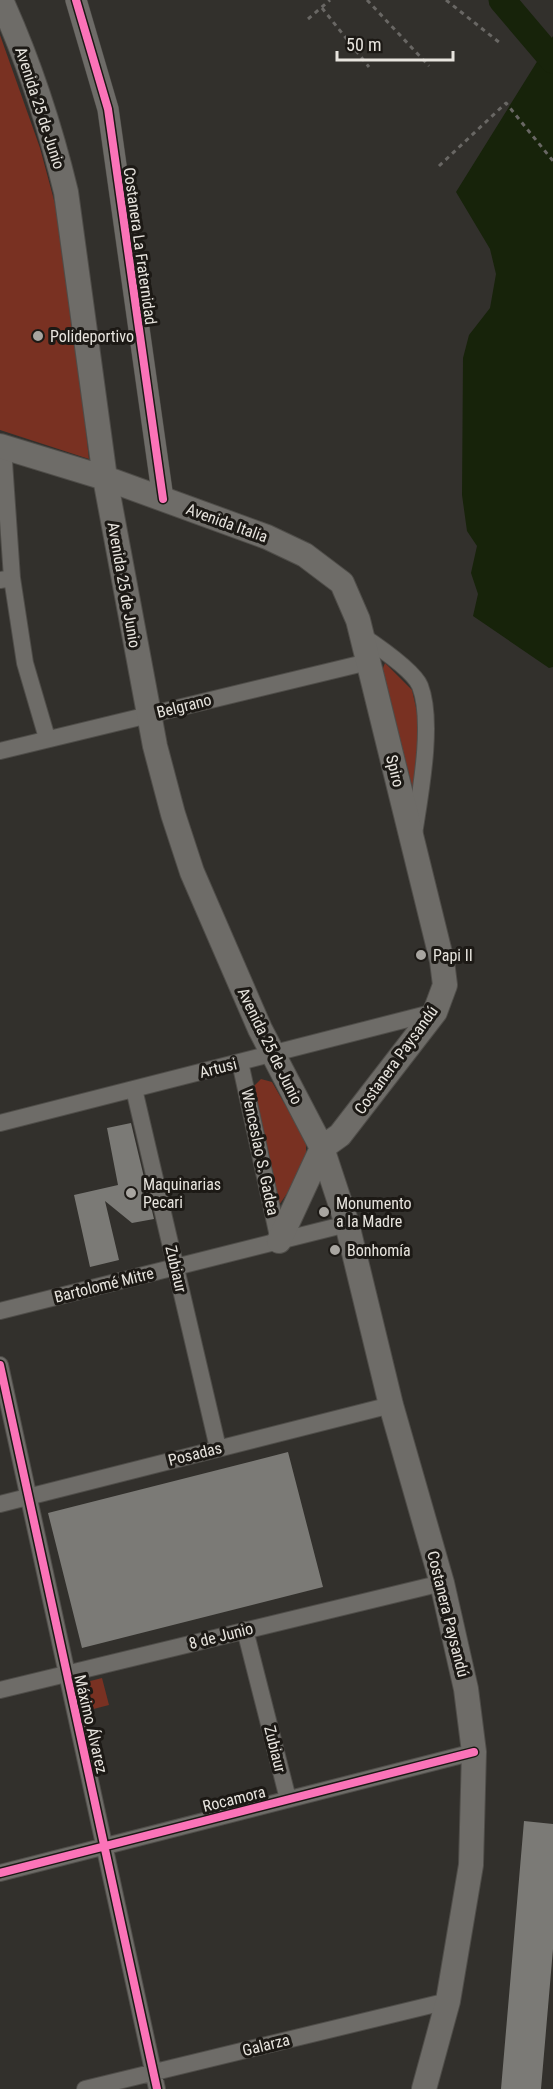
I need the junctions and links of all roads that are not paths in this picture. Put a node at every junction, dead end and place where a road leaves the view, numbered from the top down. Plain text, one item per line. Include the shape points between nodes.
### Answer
1 (1, 0) edge
2 (76, 0) edge
3 (1, 447) edge
4 (105, 478) junction
5 (163, 499) junction
6 (6, 579) edge
7 (342, 584) joint
8 (361, 635) junction
9 (368, 662) junction
10 (149, 714) junction
11 (47, 738) junction
12 (0, 751) edge
13 (413, 843) junction
14 (442, 961) joint
15 (435, 1012) junction
16 (271, 1054) junction
17 (240, 1062) junction
18 (134, 1089) junction
19 (0, 1123) edge
20 (322, 1148) junction
21 (347, 1224) junction
22 (279, 1241) junction
23 (176, 1267) junction
24 (0, 1311) edge
25 (0, 1365) edge
26 (391, 1405) junction
27 (218, 1448) junction
28 (29, 1496) junction
29 (0, 1504) edge
30 (442, 1583) junction
31 (245, 1630) junction
32 (66, 1673) junction
33 (0, 1690) edge
34 (474, 1752) junction
35 (288, 1799) junction
36 (105, 1846) junction
37 (0, 1873) edge
38 (448, 2001) junction
39 (154, 2072) junction
40 (85, 2089) edge
41 (158, 2089) edge
42 (424, 2089) edge

1 - 4 main road, Avenida 25 de Junio via 32,75 66,192
2 - 5 street, Costanera La Fraternidad via 108,109
3 - 4 main road, Avenida Italia
3 - 6 street
4 - 5 main road, Avenida Italia
4 - 10 main road, Avenida 25 de Junio
5 - 7 main road, Avenida Italia via 305,555
6 - 11 street
7 - 8 main road, Spiro
8 - 9 main road, Spiro
8 - 13 street via 391,656 420,685 425,723 424,766
9 - 10 street, Belgrano
9 - 13 main road, Spiro
10 - 11 street, Belgrano
10 - 16 main road, Avenida 25 de Junio via 192,872
11 - 12 street, Belgrano
13 - 14 main road, Spiro
14 - 15 main road, Costanera Paysandú via 445,984
15 - 16 street, Artusi
15 - 20 main road, Costanera Paysandú via 340,1135
16 - 17 street, Artusi
16 - 20 main road, Avenida 25 de Junio
17 - 18 street, Artusi
17 - 22 street, Wenceslao S. Gadea
18 - 19 street, Artusi
18 - 23 street, Zubiaur
20 - 21 main road, Costanera Paysandú
20 - 22 main road, Costanera Paysandú
21 - 22 street, Bartolomé Mitre
21 - 26 main road, Costanera Paysandú
22 - 23 street, Bartolomé Mitre
23 - 24 street, Bartolomé Mitre
23 - 27 street, Zubiaur
25 - 28 street, Máximo Álvarez
26 - 27 street, Posadas
26 - 30 main road, Costanera Paysandú
27 - 28 street, Posadas
28 - 29 street, Posadas
28 - 32 street, Máximo Álvarez
30 - 31 street, 8 de Junio
30 - 34 main road, Costanera Paysandú via 466,1689
31 - 32 street, 8 de Junio
31 - 35 street, Zubiaur
32 - 33 street, 8 de Junio
32 - 36 street, Máximo Álvarez
34 - 35 street, Rocamora
34 - 38 main road, Costanera Paysandú via 471,1865
35 - 36 street, Rocamora
36 - 37 street, Rocamora
36 - 39 street, Máximo Álvarez
38 - 39 street, Galarza
38 - 42 main road, Costanera Paysandú
39 - 40 street, Galarza
39 - 41 street, Máximo Álvarez

